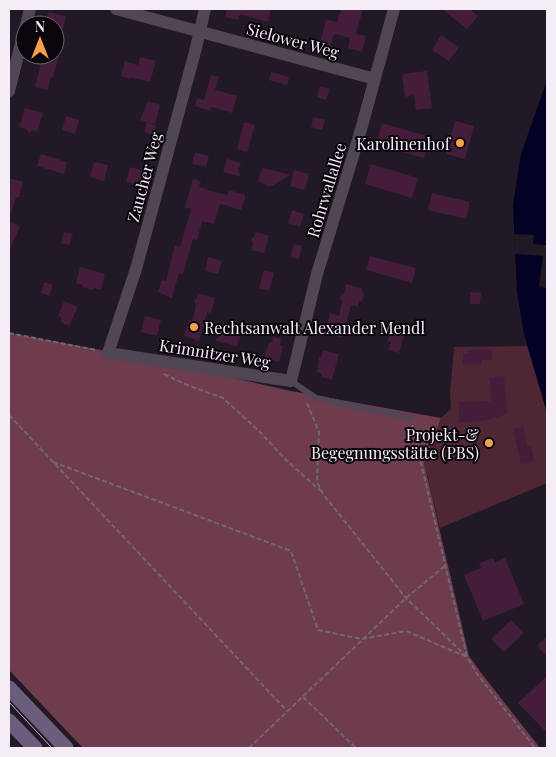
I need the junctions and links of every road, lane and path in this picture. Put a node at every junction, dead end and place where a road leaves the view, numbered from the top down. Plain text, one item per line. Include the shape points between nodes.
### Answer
1 (116, 9) edge
2 (205, 9) edge
3 (394, 9) edge
4 (199, 32) junction
5 (16, 65) edge
6 (375, 79) junction
7 (9, 91) edge
8 (9, 333) edge
9 (108, 353) junction
10 (149, 359) junction
11 (291, 381) junction
12 (305, 400) dead end
13 (9, 415) edge
14 (411, 418) joint
15 (53, 462) junction
16 (324, 494) junction
17 (446, 565) junction
18 (406, 598) junction
19 (362, 640) junction
20 (467, 657) junction
21 (9, 688) edge
22 (303, 697) junction
23 (287, 711) junction
24 (9, 721) edge
25 (35, 748) edge
26 (66, 748) edge
27 (249, 748) edge
28 (356, 748) edge
29 (535, 748) edge

1 - 4 street, Sielower Weg
2 - 4 street, Zaucher Weg
3 - 6 street, Rohrwallallee
4 - 6 street, Sielower Weg
4 - 9 street, Zaucher Weg via 136,269
5 - 7 street
6 - 11 street, Rohrwallallee via 317,274
8 - 9 path
9 - 10 street, Krimnitzer Weg
10 - 11 street, Krimnitzer Weg
10 - 16 path via 160,372 223,398
11 - 14 lane, Krimnitzer Weg via 316,398
12 - 16 path via 319,432 318,482
13 - 15 path
14 - 17 path
15 - 19 path via 291,551 318,630
15 - 23 path
16 - 18 path
17 - 18 path
17 - 20 path
18 - 19 path
18 - 20 path
19 - 20 path via 406,631
19 - 22 path
20 - 29 path
21 - 26 main road
22 - 23 path
22 - 28 path
23 - 27 path
24 - 25 main road

